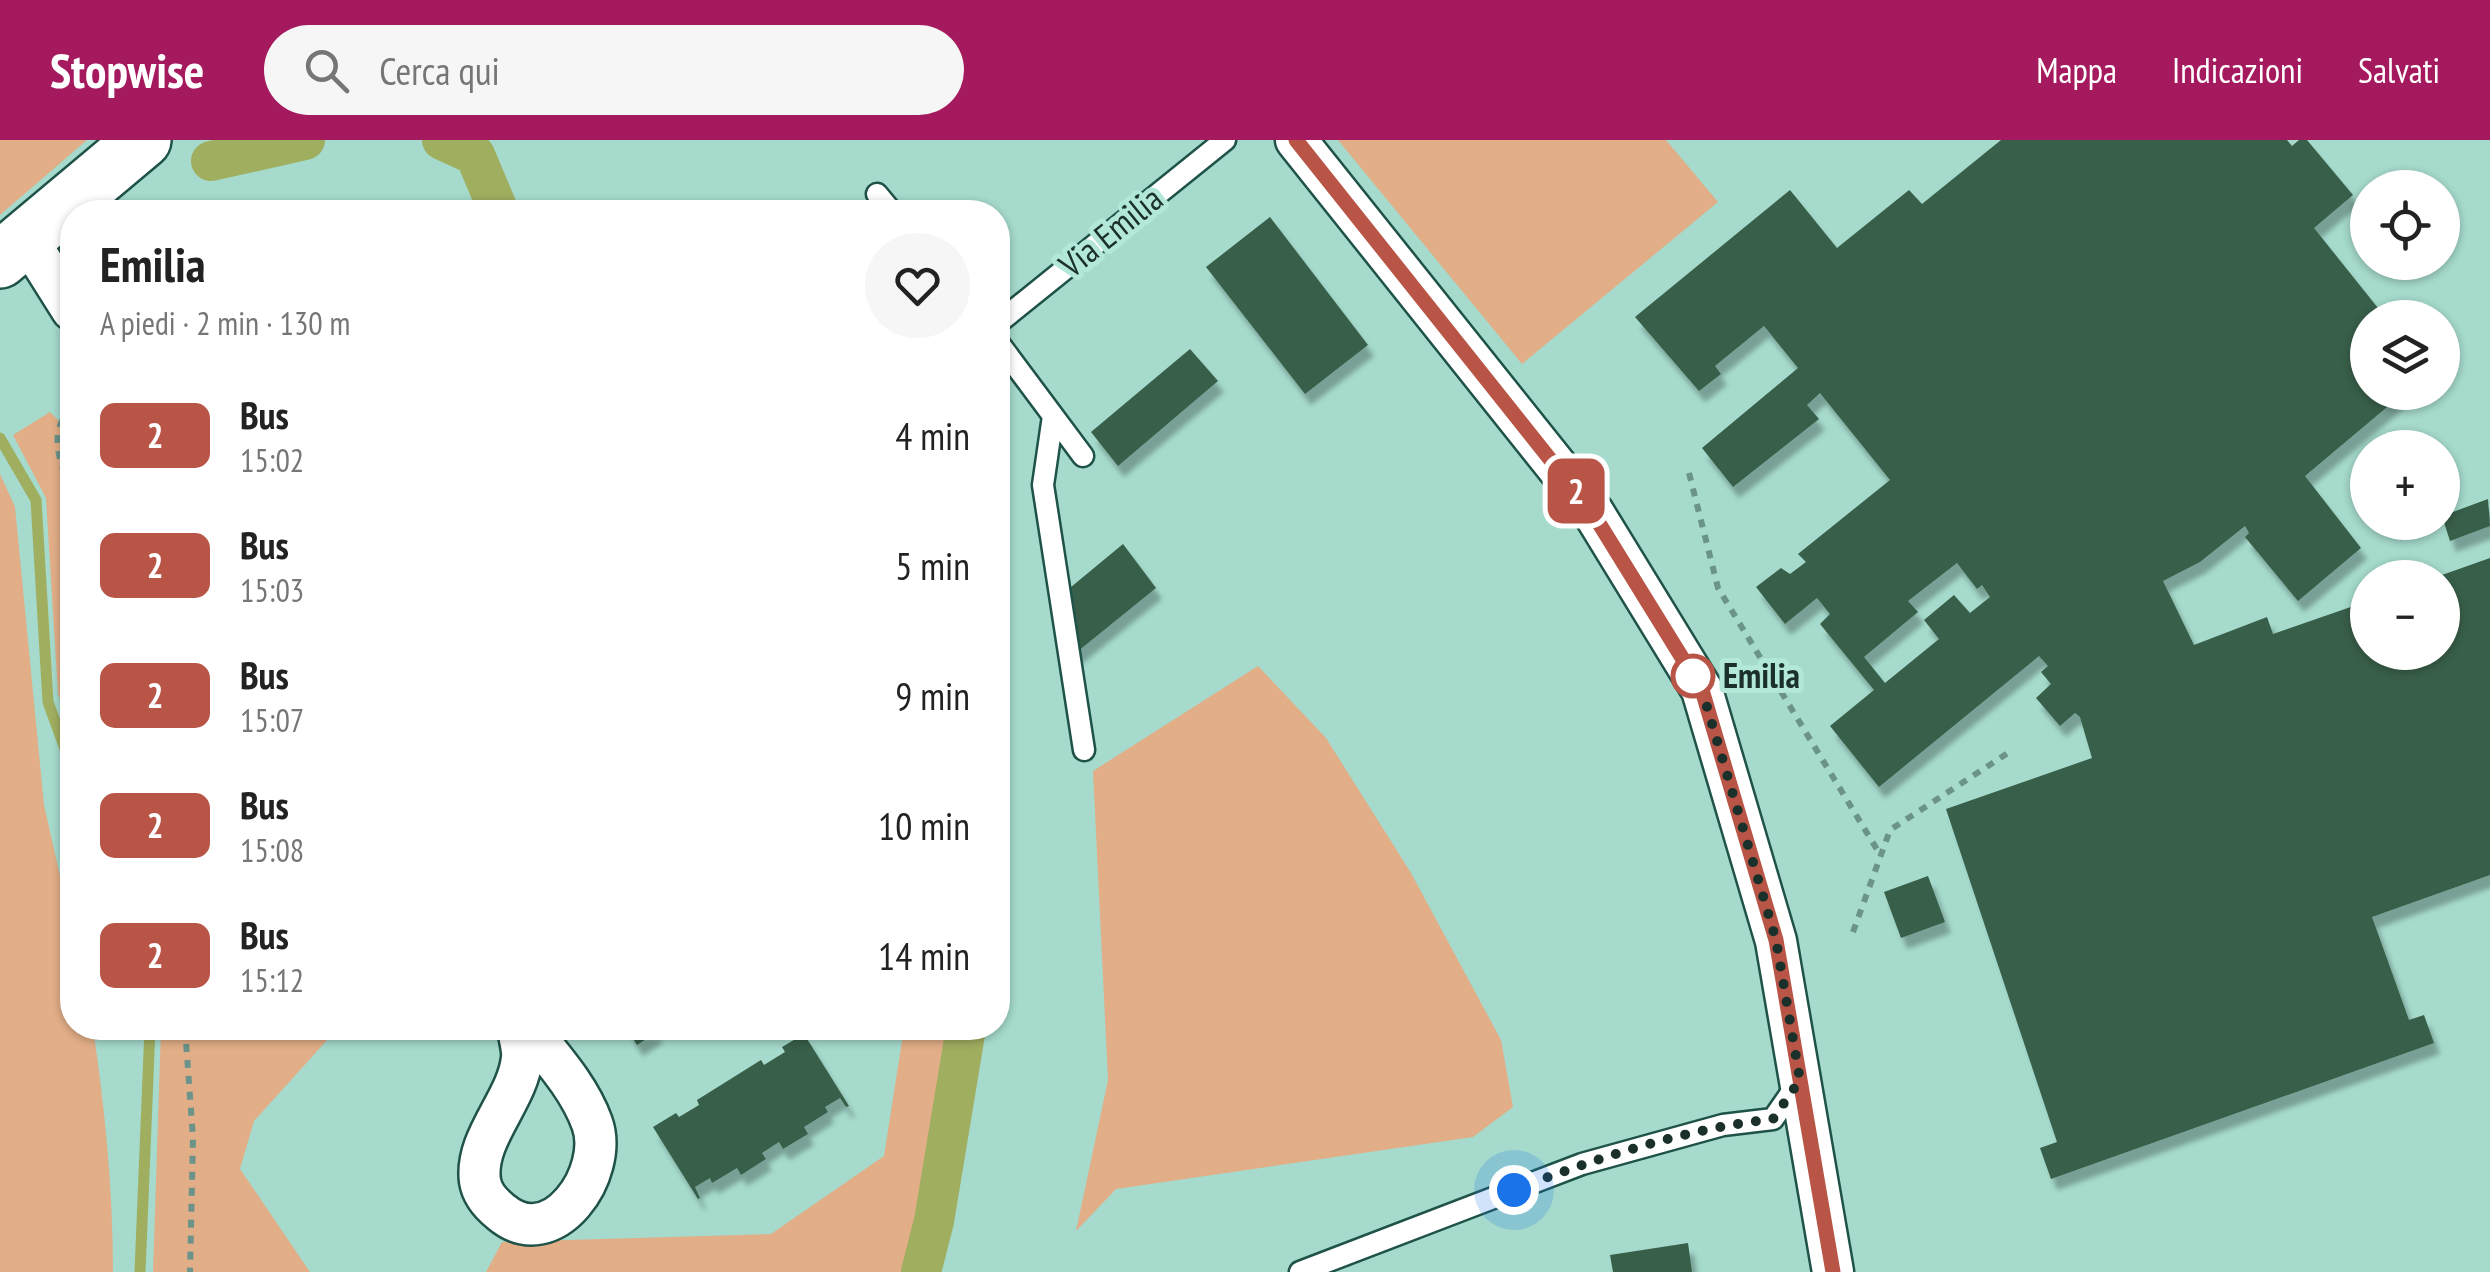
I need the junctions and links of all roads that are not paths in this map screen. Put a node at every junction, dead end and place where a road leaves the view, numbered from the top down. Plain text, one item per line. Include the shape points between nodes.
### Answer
1 (143, 140) edge
2 (1225, 140) edge
3 (1296, 140) edge
4 (877, 194) dead end
5 (71, 200) edge
6 (882, 200) edge
7 (60, 209) edge
8 (13, 248) edge
9 (60, 297) edge
10 (1010, 313) edge
11 (1010, 358) edge
12 (1052, 416) junction
13 (1083, 456) dead end
14 (1084, 750) dead end
15 (520, 1040) edge
16 (538, 1040) edge
17 (1800, 1080) junction
18 (584, 1108) junction
19 (493, 1130) junction
20 (1300, 1272) edge
21 (1832, 1272) edge

1 - 5 street
2 - 10 lane, Via Emilia
3 - 17 street via 1592,512 1702,690 1776,940
4 - 6 lane
7 - 8 street
8 - 9 street
11 - 12 lane
12 - 13 lane
12 - 14 lane via 1043,485
15 - 19 street via 522,1058
16 - 18 street
17 - 20 lane via 1773,1119 1723,1124 1582,1164
17 - 21 street
18 - 19 street via 548,1097 512,1110
18 - 19 street via 596,1141 588,1182 561,1215 543,1224 527,1225 489,1202 480,1169

